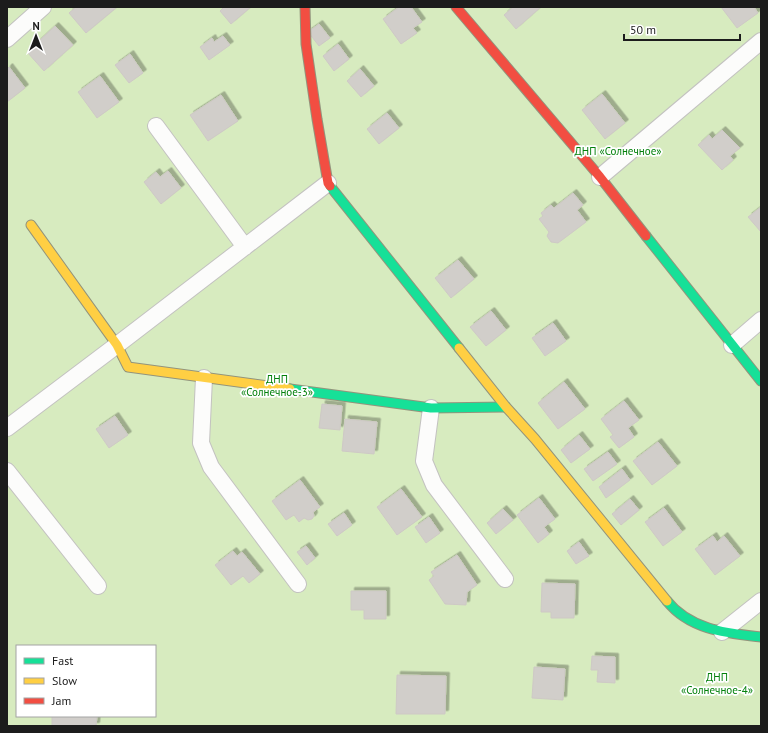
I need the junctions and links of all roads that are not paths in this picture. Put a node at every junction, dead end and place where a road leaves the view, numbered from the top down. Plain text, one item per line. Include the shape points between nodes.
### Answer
1 (43, 7) edge
2 (305, 7) edge
3 (456, 7) edge
4 (7, 38) edge
5 (761, 41) edge
6 (156, 126) dead end
7 (600, 177) junction
8 (328, 183) junction
9 (31, 225) dead end
10 (245, 247) junction
11 (761, 320) edge
12 (117, 345) junction
13 (732, 346) junction
14 (204, 378) junction
15 (761, 381) edge
16 (506, 407) junction
17 (431, 408) junction
18 (7, 428) edge
19 (7, 471) edge
20 (505, 579) dead end
21 (298, 584) dead end
22 (98, 586) dead end
23 (761, 601) edge
24 (722, 632) junction
25 (761, 637) edge

1 - 4 street
2 - 8 street via 306,44
3 - 7 street
5 - 7 street
6 - 10 street
7 - 13 street
8 - 10 street
8 - 16 street
9 - 12 street
10 - 12 street
11 - 13 street
12 - 14 street via 128,367
12 - 18 street
13 - 15 street
14 - 17 street
14 - 21 street via 201,443 211,467
16 - 17 street
16 - 24 street via 673,609 694,623
17 - 20 street via 424,461 434,485
19 - 22 street
23 - 24 street
24 - 25 street

